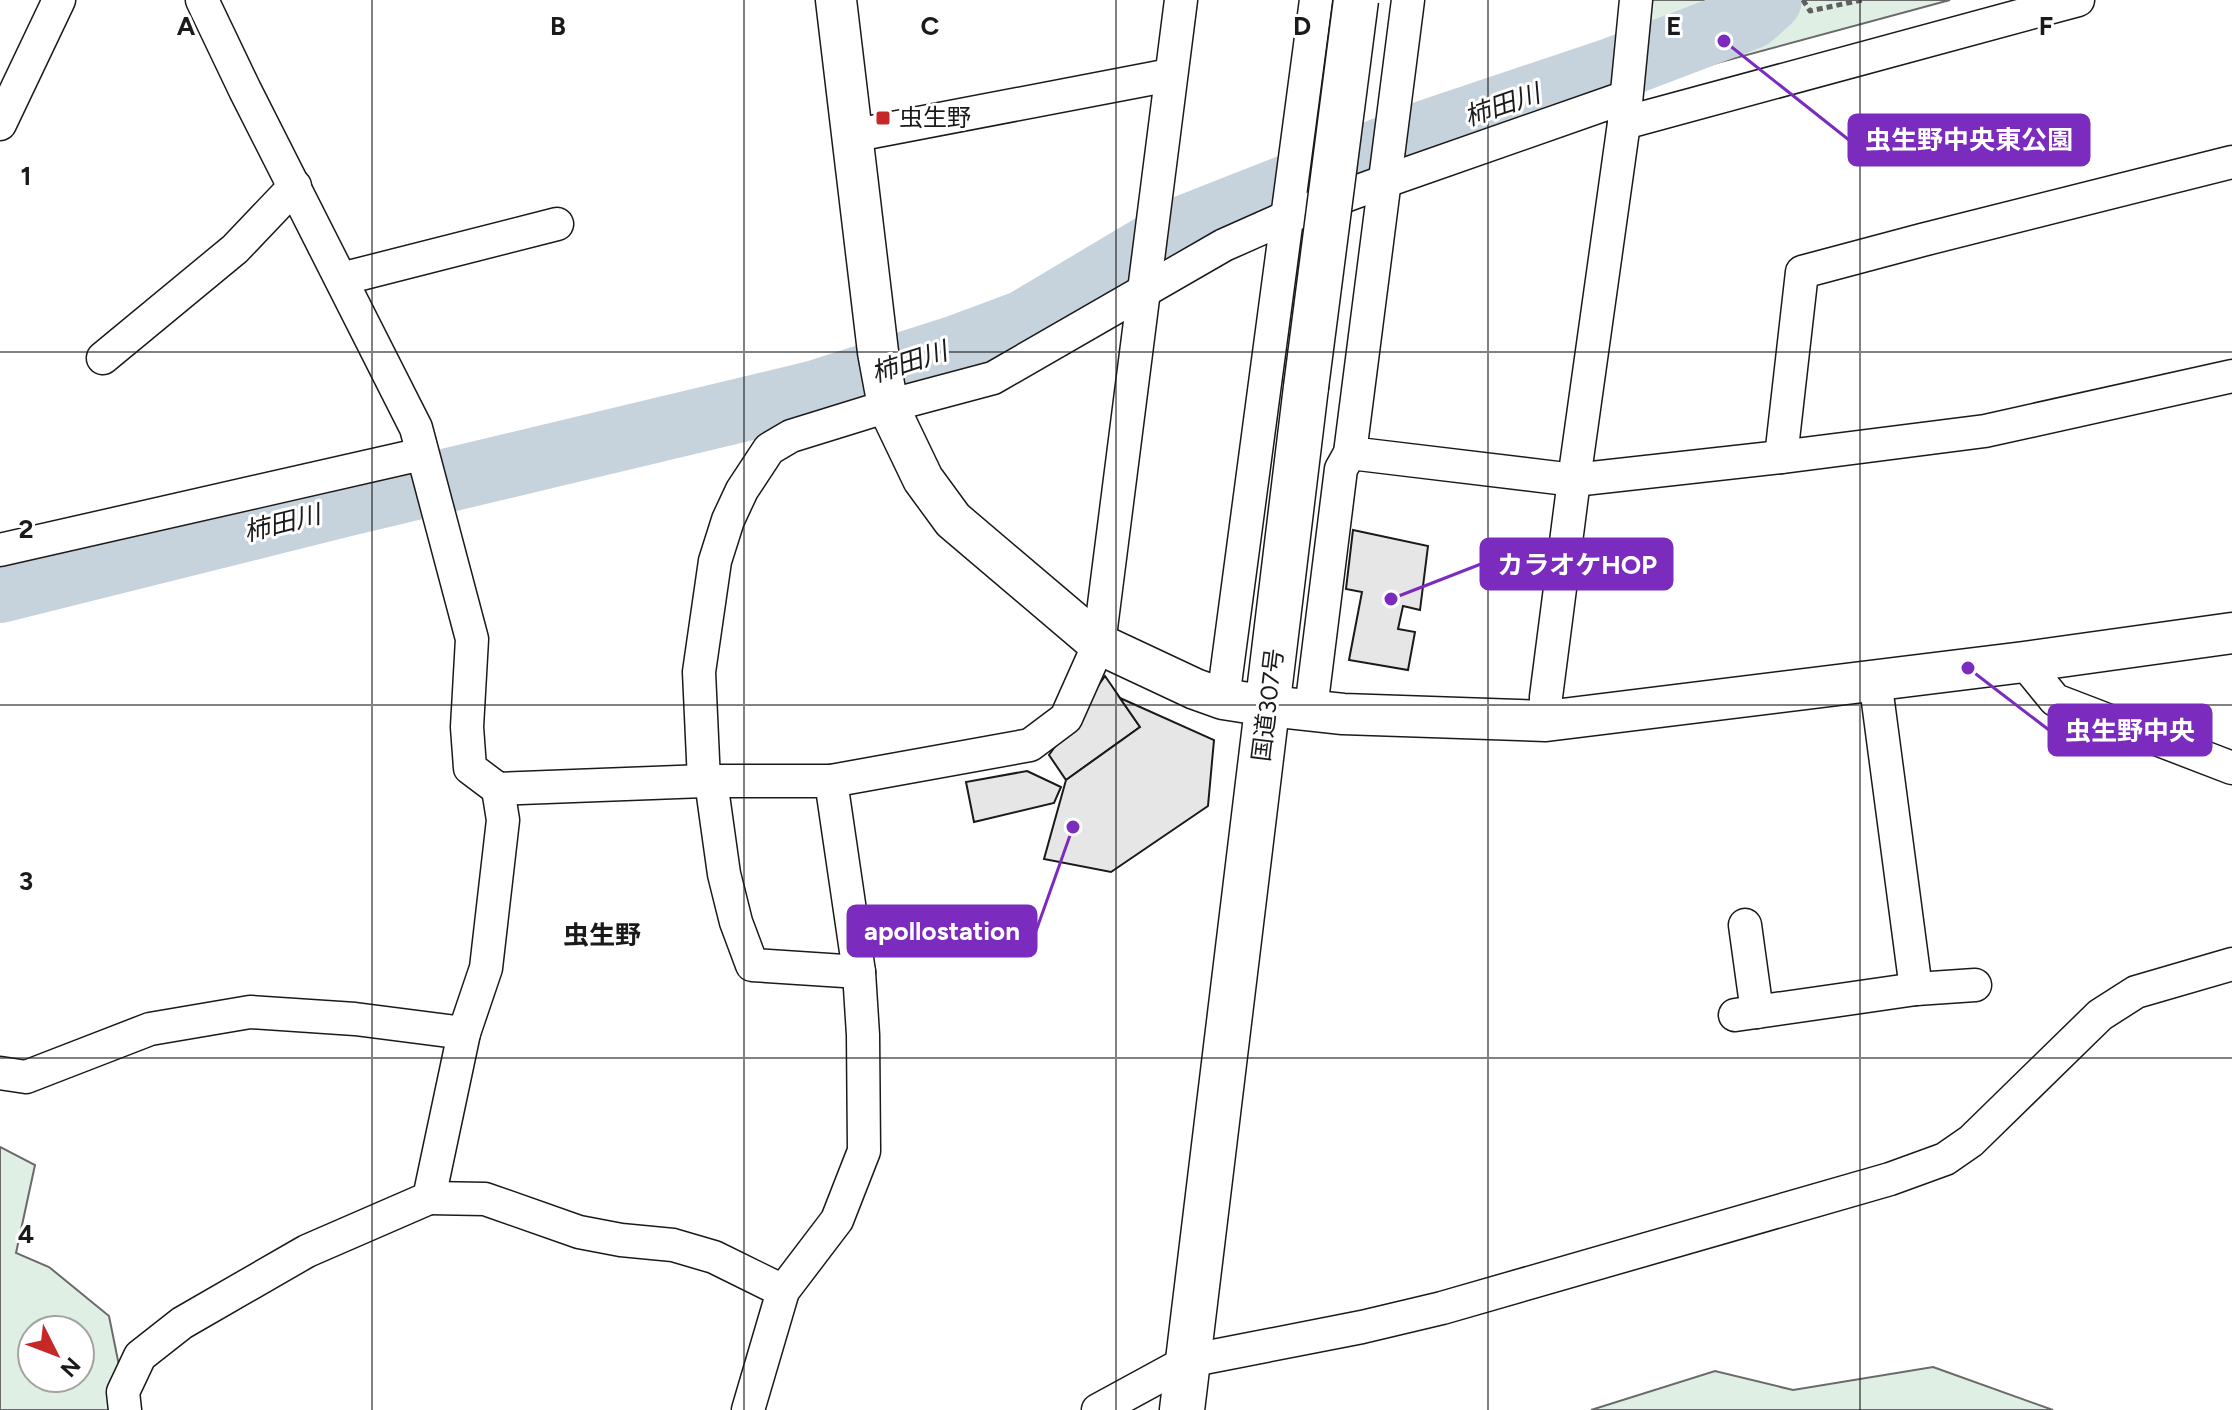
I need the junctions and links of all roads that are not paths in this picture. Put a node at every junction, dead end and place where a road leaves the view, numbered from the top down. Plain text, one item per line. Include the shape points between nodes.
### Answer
1 (59, 0) edge
2 (202, 0) edge
3 (836, 0) edge
4 (1181, 0) edge
5 (1316, 0) edge
6 (1356, 0) edge
7 (1408, 0) edge
8 (1636, 0) edge
9 (2078, 0) edge
10 (1170, 75) junction
11 (1626, 105) junction
12 (0, 124) edge
13 (851, 136) junction
14 (2232, 162) edge
15 (1386, 181) junction
16 (295, 186) junction
17 (1287, 212) junction
18 (557, 224) dead end
19 (341, 279) junction
20 (1145, 284) junction
21 (103, 358) dead end
22 (2232, 376) edge
23 (887, 402) junction
24 (1350, 453) junction
25 (422, 454) junction
26 (1781, 457) junction
27 (1574, 480) junction
28 (0, 550) edge
29 (2232, 633) edge
30 (1099, 644) junction
31 (2024, 662) junction
32 (1875, 679) junction
33 (1223, 699) junction
34 (1268, 706) junction
35 (1311, 709) junction
36 (1546, 721) junction
37 (2232, 768) edge
38 (707, 781) junction
39 (831, 781) junction
40 (498, 789) junction
41 (1745, 925) dead end
42 (2232, 964) edge
43 (859, 972) junction
44 (1975, 985) dead end
45 (1916, 989) junction
46 (464, 1033) junction
47 (0, 1073) edge
48 (429, 1198) junction
49 (783, 1291) junction
50 (1188, 1361) junction
51 (125, 1410) edge
52 (748, 1410) edge
53 (1098, 1410) edge
54 (1182, 1410) edge

1 - 12 street
2 - 16 street
3 - 13 street
4 - 10 street
5 - 17 street
6 - 34 highway, 国道307号, bridge
7 - 15 street
8 - 11 street
9 - 11 street
10 - 13 street
10 - 20 street
11 - 15 street
11 - 27 street
13 - 23 street
14 - 26 street via 1802,272
15 - 17 street
15 - 24 street
16 - 19 street
16 - 21 street via 235,249
17 - 20 street
17 - 33 street
18 - 19 street
19 - 25 street via 416,428
20 - 23 street via 993,378
20 - 30 street
22 - 26 street via 1985,431
23 - 30 street via 923,479 953,520
23 - 38 street via 769,449 742,490 715,561 702,646
24 - 27 street
24 - 35 street via 1341,469
25 - 28 street
25 - 40 street via 472,639 470,768
26 - 27 street
27 - 36 street
29 - 31 street
30 - 33 street
30 - 39 street via 1066,718 1030,745
31 - 32 street
31 - 37 street via 2055,700
32 - 36 street
32 - 45 street
33 - 34 street
34 - 35 street
34 - 50 highway, 国道307号
35 - 36 street
38 - 39 street
38 - 40 street
38 - 43 street via 724,874 752,965
39 - 43 street
40 - 46 street via 503,820 486,968
41 - 45 street via 1746,1014
42 - 50 street via 2136,992 2100,1015 1971,1141 1945,1159 1442,1308
43 - 49 street via 864,1151 837,1220
44 - 45 street
46 - 47 street via 250,1012 150,1029 26,1077
46 - 48 street
48 - 49 street via 485,1199 579,1232 673,1245 714,1257
48 - 51 street via 307,1251 182,1323 140,1356 123,1392
49 - 52 street
50 - 53 street
50 - 54 highway, 国道307号

